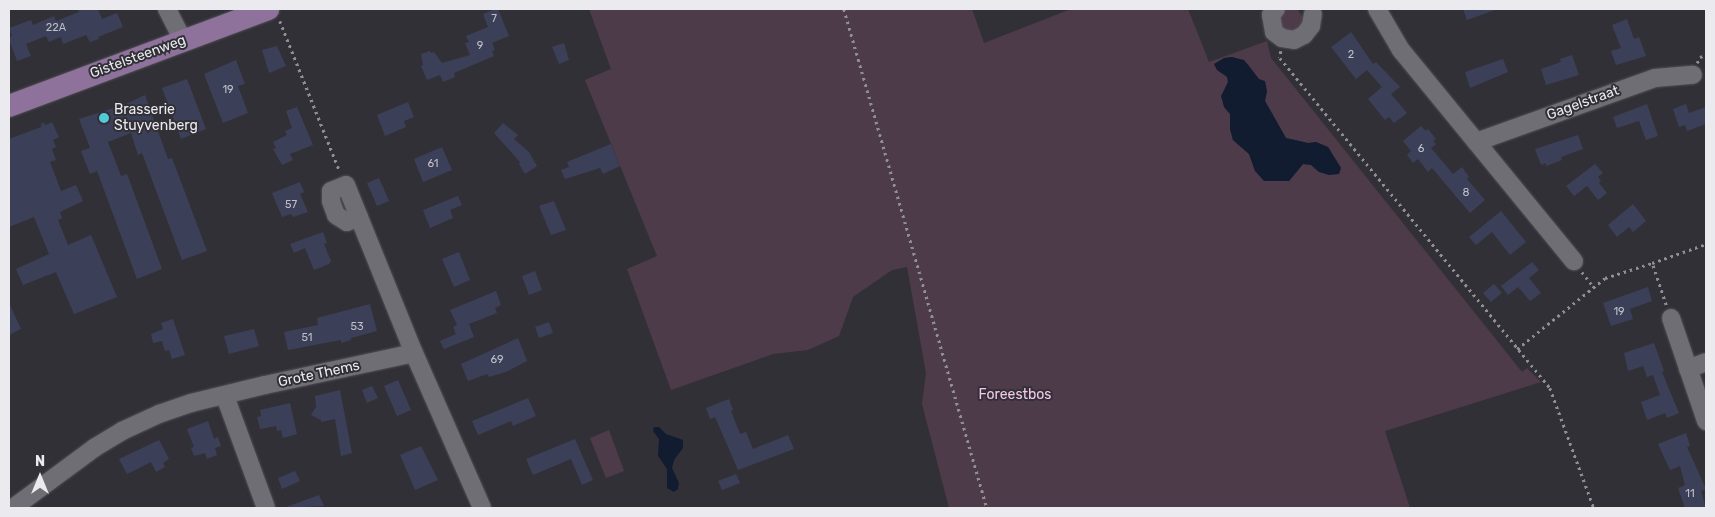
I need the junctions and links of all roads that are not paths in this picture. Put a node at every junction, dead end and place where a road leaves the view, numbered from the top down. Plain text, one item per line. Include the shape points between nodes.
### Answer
1 (167, 9) edge
2 (1276, 9) edge
3 (1377, 9) edge
4 (1316, 10) edge
5 (273, 13) edge
6 (183, 41) junction
7 (1693, 74) dead end
8 (9, 106) edge
9 (1476, 142) junction
10 (346, 184) road end
11 (1574, 261) dead end
12 (1671, 318) road end
13 (414, 353) junction
14 (1706, 362) edge
15 (1688, 369) junction
16 (224, 396) junction
17 (1706, 421) edge
18 (12, 508) edge
19 (266, 508) edge
20 (482, 508) edge

1 - 6 street
2 - 4 street via 1271,14 1274,32 1282,38 1294,40 1304,36 1312,26
3 - 9 street via 1401,50
5 - 6 main road, Gistelsteenweg
6 - 8 main road, Gistelsteenweg
7 - 9 street, Gagelstraat via 1655,78
9 - 11 street
10 - 13 street
12 - 15 street
13 - 16 street, Grote Thems
13 - 20 street
14 - 15 street
15 - 17 street
16 - 18 street, Grote Thems via 191,403 122,431
16 - 19 street

